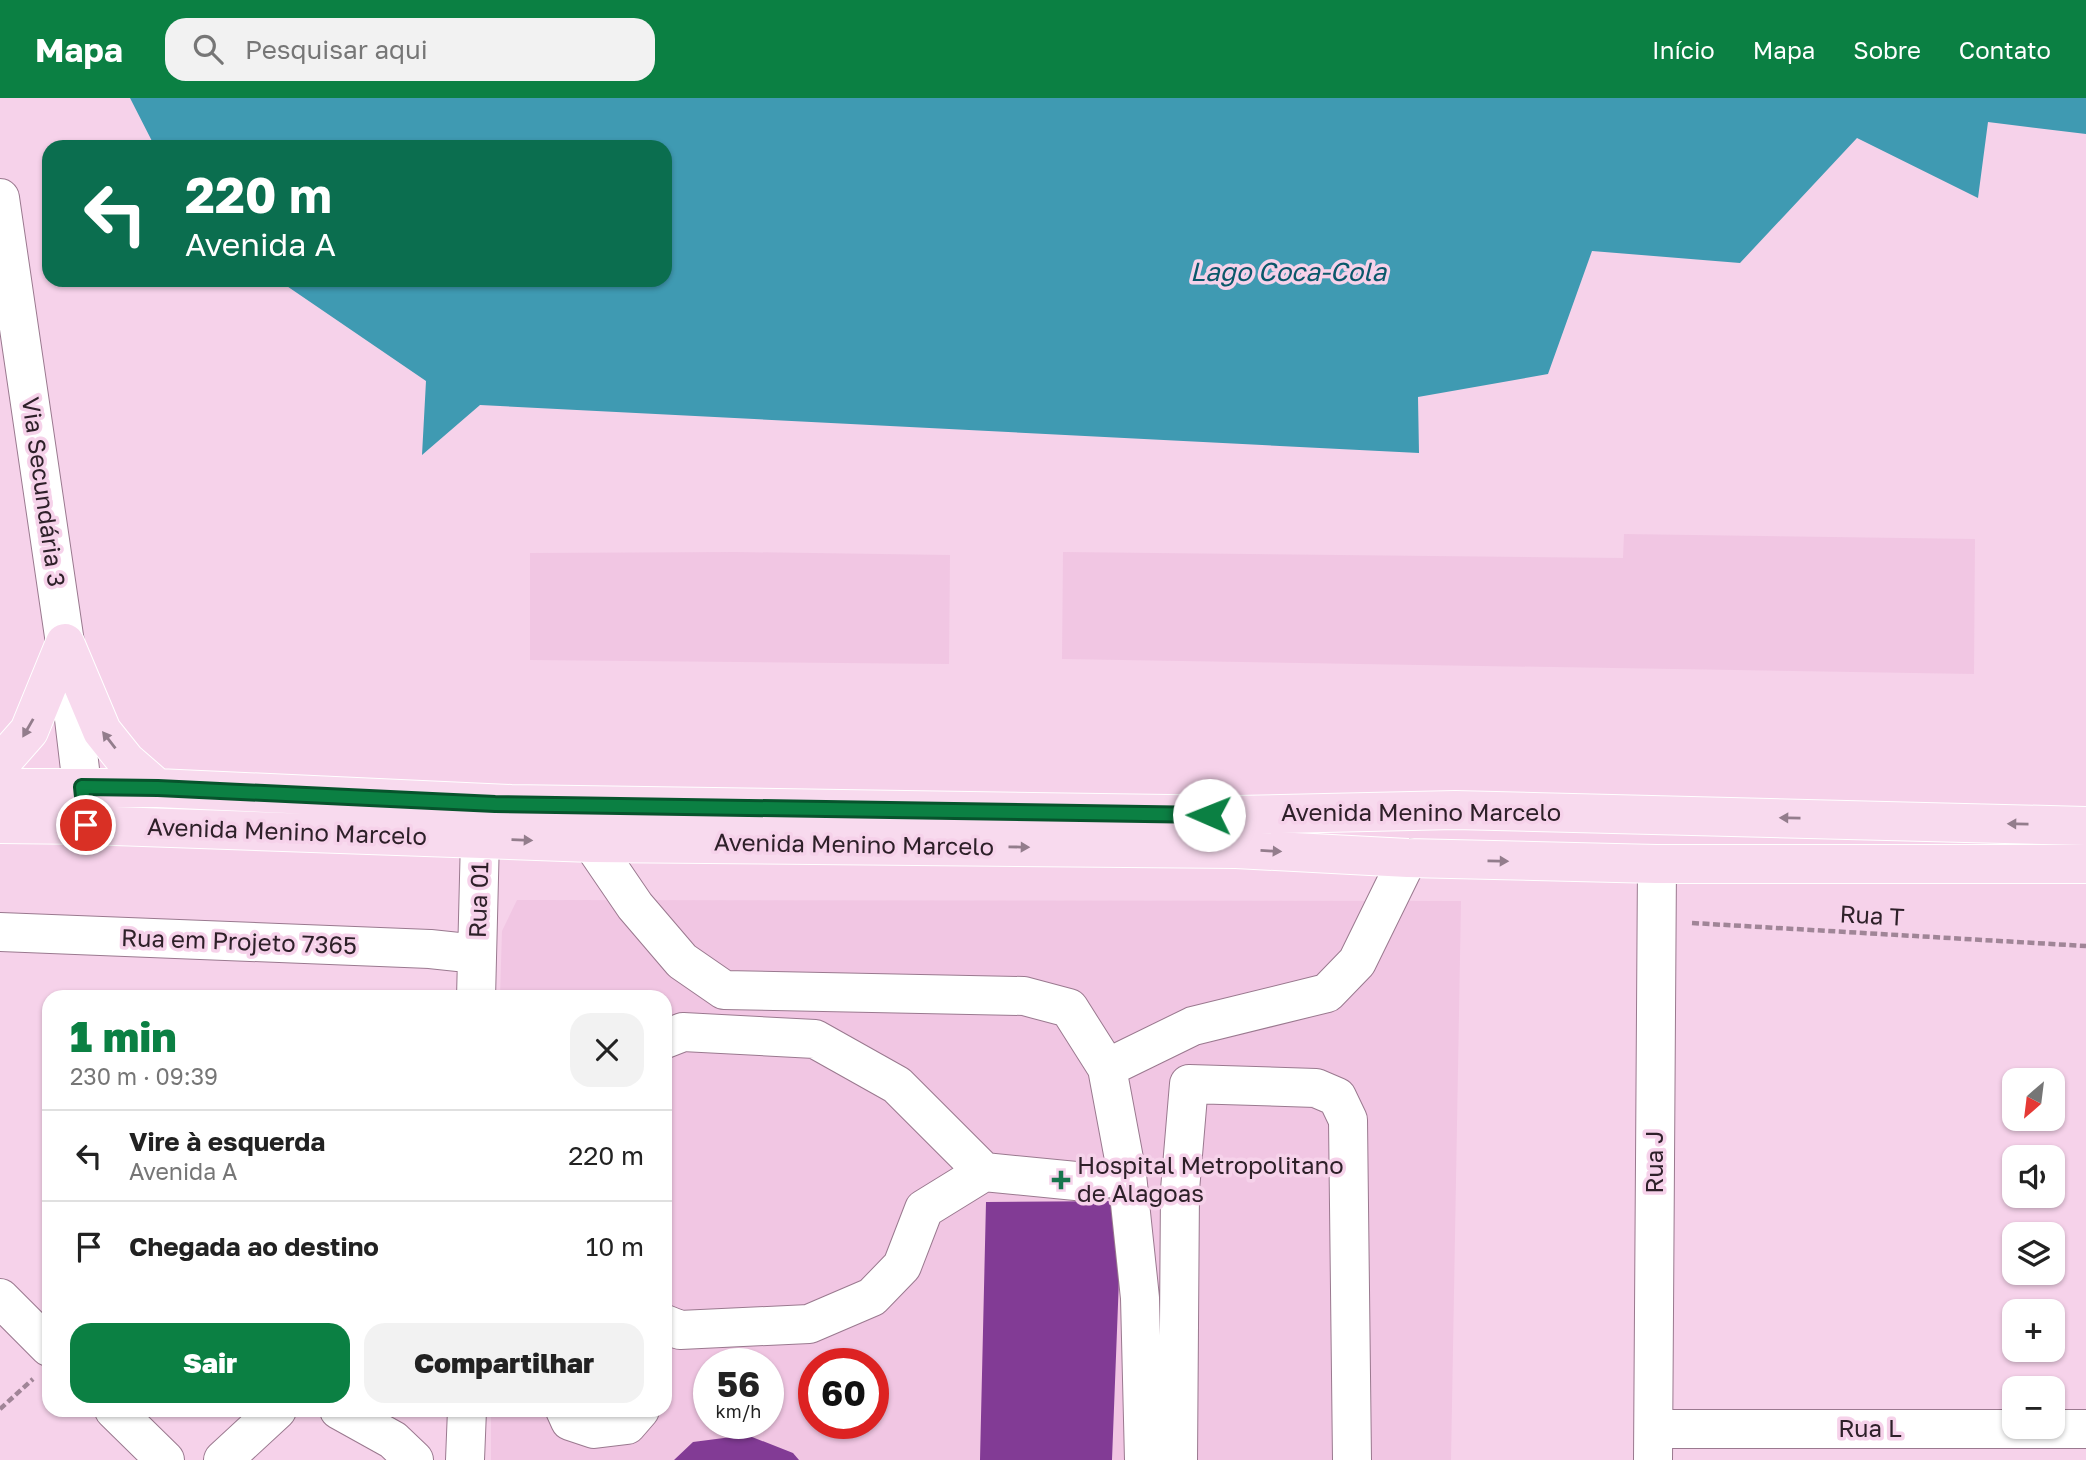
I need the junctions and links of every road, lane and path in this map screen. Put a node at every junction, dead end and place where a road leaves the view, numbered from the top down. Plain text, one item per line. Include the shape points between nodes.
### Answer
1 (0, 198) edge
2 (14, 393) edge
3 (65, 643) junction
4 (0, 764) edge
5 (82, 787) junction
6 (0, 788) edge
7 (158, 788) junction
8 (480, 821) junction
9 (0, 824) edge
10 (86, 825) junction
11 (2086, 826) edge
12 (592, 843) junction
13 (1408, 859) junction
14 (1657, 864) junction
15 (2086, 864) edge
16 (1656, 921) junction
17 (0, 932) edge
18 (2086, 946) edge
19 (477, 954) junction
20 (476, 990) edge
21 (672, 1037) edge
22 (1107, 1068) junction
23 (984, 1172) junction
24 (1127, 1175) junction
25 (0, 1297) edge
26 (1140, 1298) junction
27 (1178, 1300) junction
28 (672, 1327) edge
29 (42, 1357) edge
30 (42, 1362) edge
31 (0, 1409) edge
32 (121, 1417) edge
33 (269, 1417) edge
34 (351, 1417) edge
35 (467, 1417) edge
36 (568, 1417) edge
37 (634, 1417) edge
38 (2086, 1429) edge
39 (1653, 1445) edge
40 (165, 1460) edge
41 (223, 1460) edge
42 (414, 1460) edge
43 (465, 1460) edge
44 (1144, 1460) edge
45 (1178, 1460) edge
46 (1352, 1460) edge

1 - 2 street, Via Secundária 3
2 - 3 street, Via Secundária 3
3 -> 4 main road via 29,731
3 - 5 street, Via Secundária 3
7 -> 3 main road via 126,761 102,731
5 - 6 main road, Avenida Menino Marcelo
5 - 7 main road, Avenida Menino Marcelo
5 - 10 street, Via Secundária 3
7 - 8 main road, Avenida Menino Marcelo
8 - 10 main road, Avenida Menino Marcelo
11 -> 8 main road, Avenida Menino Marcelo via 1455,810
8 -> 12 main road, Avenida Menino Marcelo
8 - 19 street, Rua 01
9 - 10 main road, Avenida Menino Marcelo
12 -> 13 main road, Avenida Menino Marcelo via 1236,849
12 - 22 street via 635,906 682,961 724,990 1024,996 1069,1008
13 -> 14 main road, Avenida Menino Marcelo
13 - 22 street via 1357,962 1327,993 1193,1026
14 - 15 main road, Avenida Menino Marcelo
14 - 16 street, Rua J
16 - 18 path, Rua T
16 - 39 street, Rua J
17 - 19 street, Rua em Projeto 7365
19 - 20 street, Rua 01
21 - 23 street via 683,1032 816,1039 897,1085
22 - 24 street
23 - 24 street via 1086,1182
23 - 28 street via 925,1209 902,1266 872,1297 809,1324
24 - 26 street
25 - 29 street
26 - 27 street
26 - 44 street
27 - 45 street
27 - 46 street via 1180,1190 1189,1084 1316,1088 1337,1097 1348,1120
30 - 31 path
32 - 40 street
33 - 41 street
34 - 42 street via 393,1440
35 - 43 street
36 - 37 street via 570,1422 594,1429 627,1425
38 - 39 street, Rua L

